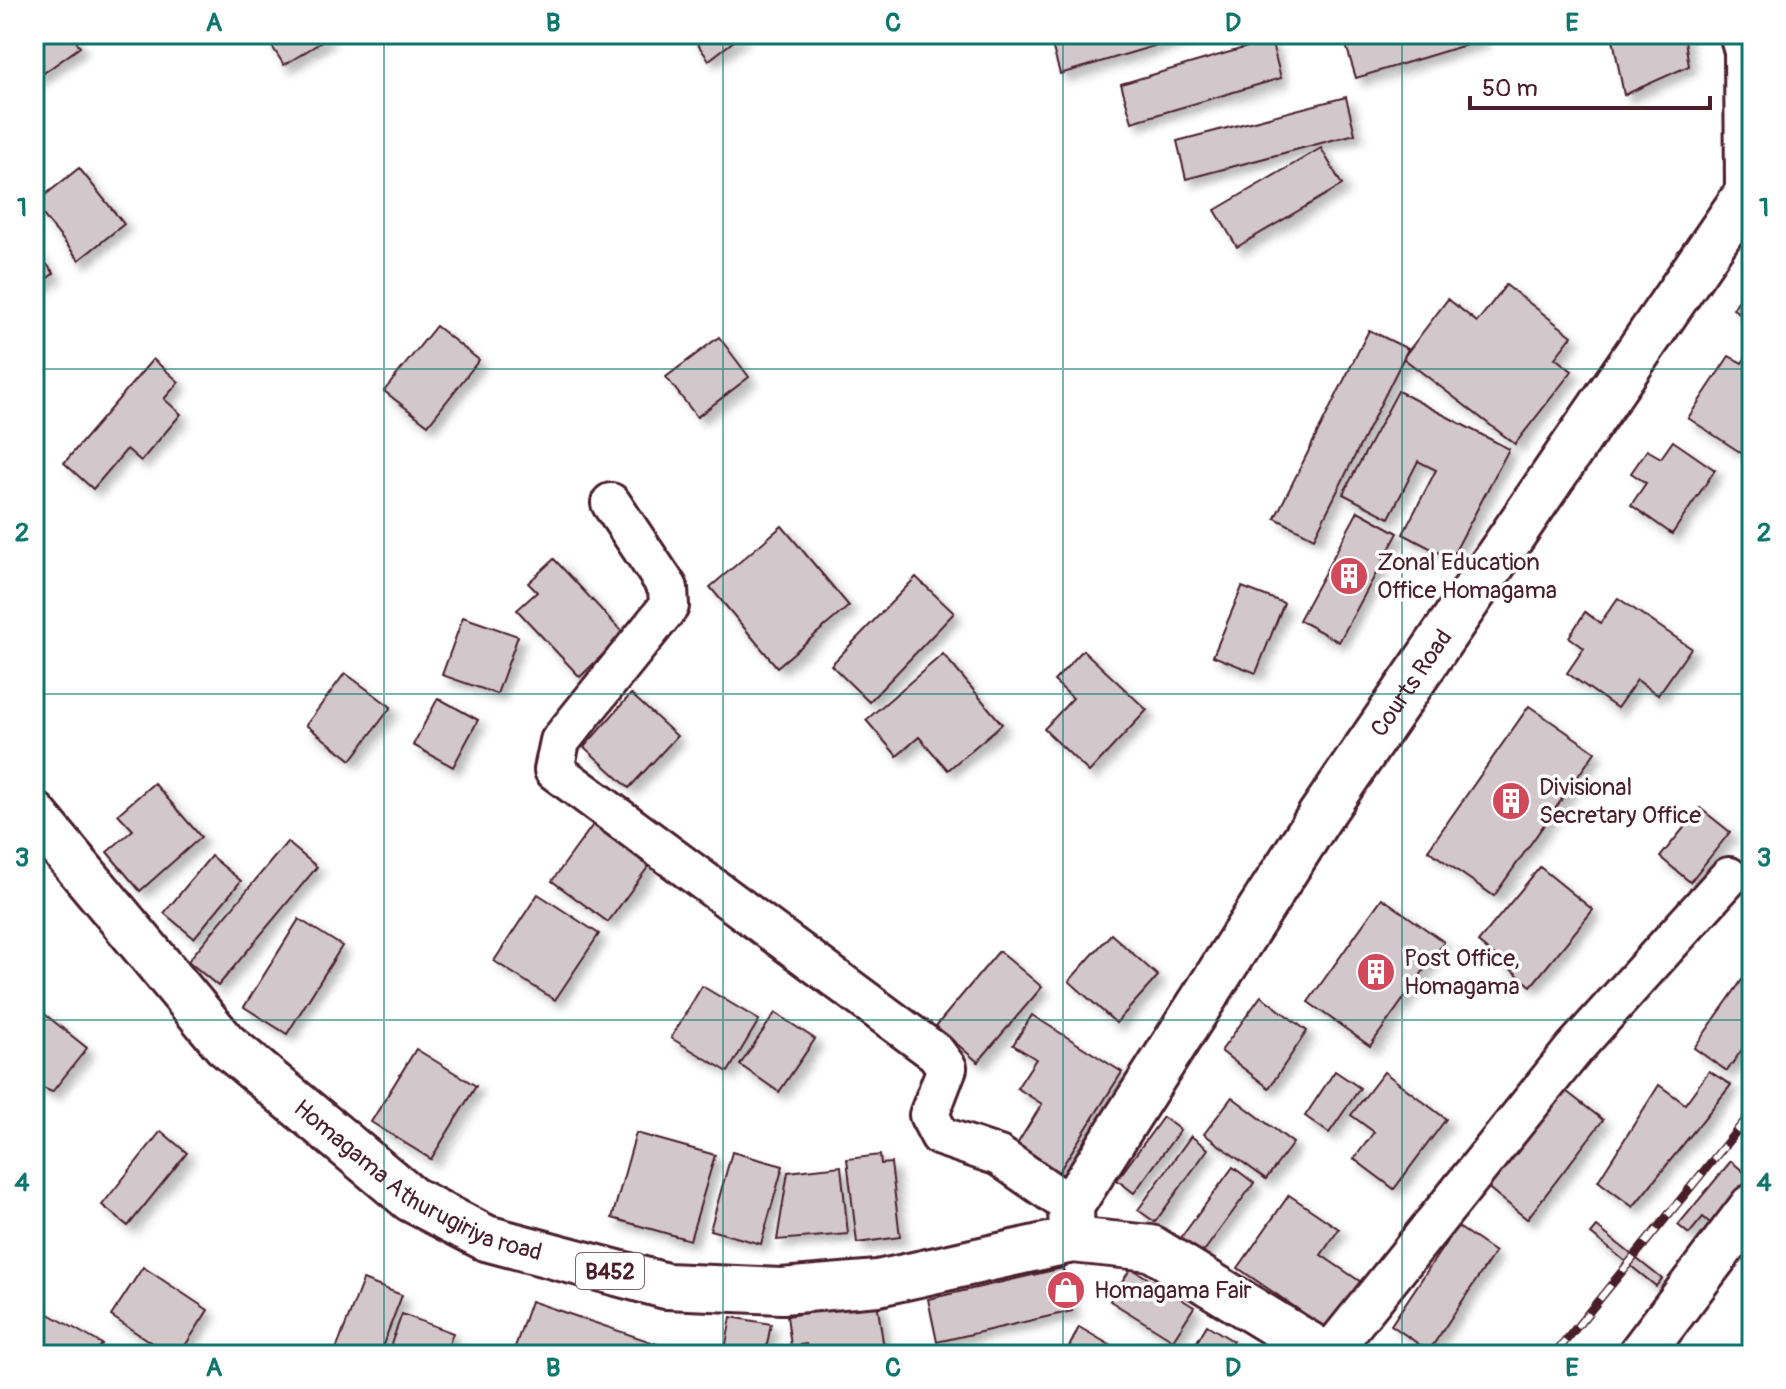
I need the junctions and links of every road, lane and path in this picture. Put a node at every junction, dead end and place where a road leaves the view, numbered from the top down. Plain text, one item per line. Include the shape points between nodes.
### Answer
1 (1747, 42) edge
2 (611, 503) dead end
3 (34, 814) edge
4 (1729, 877) dead end
5 (1752, 1207) edge
6 (1072, 1223) junction
7 (1327, 1355) edge
8 (1640, 1355) edge

1 - 6 street, Courts Road via 1748,192 1320,816
2 - 6 street via 668,588 669,606 560,741 554,770 936,1053 947,1068 929,1115 940,1136 999,1156
3 - 6 street, Homagama Athurugiriya road / B452 via 225,1044 411,1199 486,1238 666,1286 782,1291 878,1283
4 - 7 street via 1574,1049
5 - 8 street
6 - 7 street, Homagama Athurugiriya road / B452 via 1151,1248

